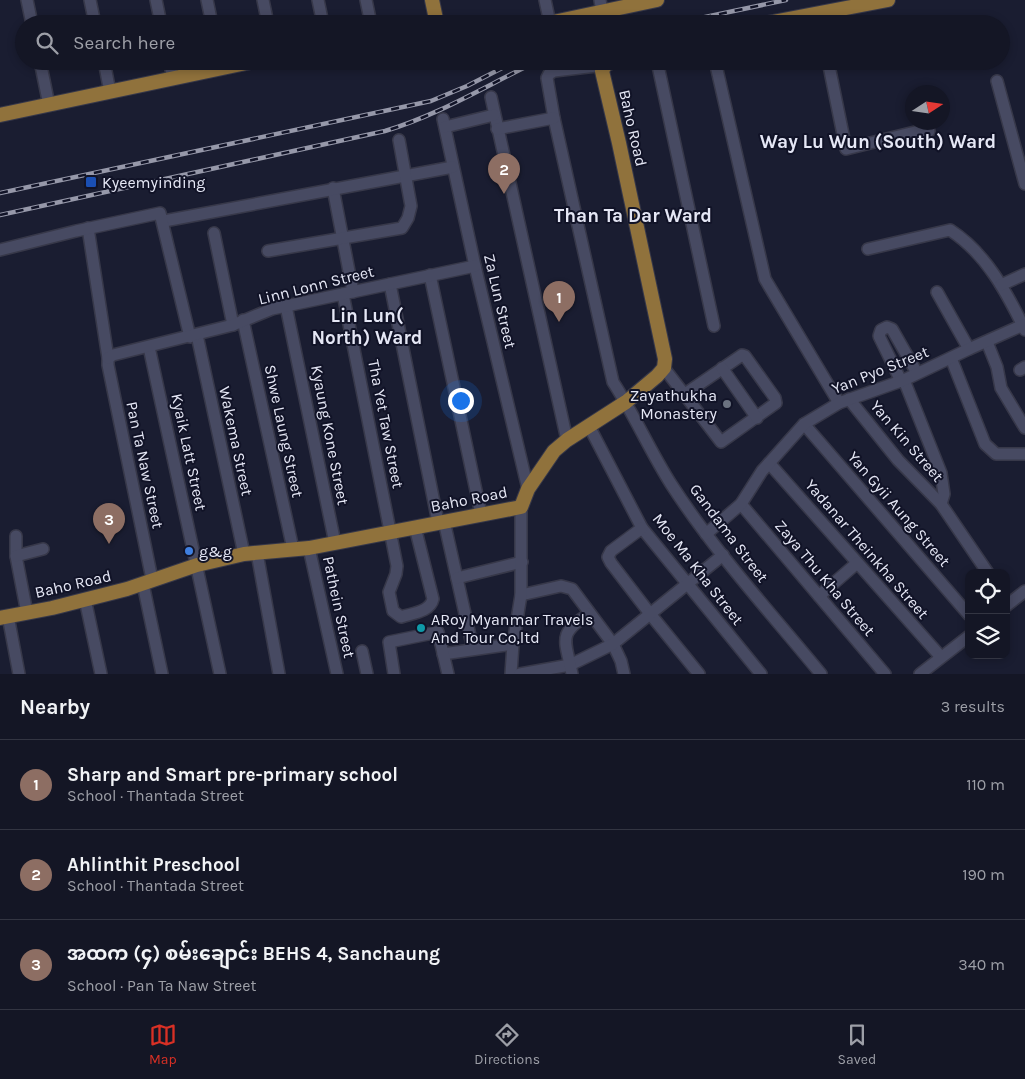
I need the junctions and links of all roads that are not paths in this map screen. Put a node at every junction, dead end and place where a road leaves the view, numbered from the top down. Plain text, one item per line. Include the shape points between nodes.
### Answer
1 (27, 0) edge
2 (90, 0) edge
3 (156, 0) edge
4 (207, 0) edge
5 (263, 0) edge
6 (318, 0) edge
7 (366, 0) edge
8 (432, 0) edge
9 (545, 0) edge
10 (657, 0) edge
11 (888, 0) edge
12 (601, 6) edge
13 (30, 15) edge
14 (94, 15) edge
15 (159, 15) edge
16 (210, 15) edge
17 (266, 15) edge
18 (321, 15) edge
19 (369, 15) edge
20 (435, 15) edge
21 (546, 15) edge
22 (572, 15) edge
23 (831, 15) edge
24 (42, 70) edge
25 (106, 70) edge
26 (171, 70) edge
27 (200, 70) edge
28 (561, 70) edge
29 (603, 70) edge
30 (659, 70) edge
31 (717, 70) edge
32 (830, 70) edge
33 (173, 78) junction
34 (997, 81) dead end
35 (110, 92) junction
36 (490, 97) dead end
37 (49, 105) junction
38 (0, 115) edge
39 (494, 115) junction
40 (554, 118) junction
41 (497, 129) junction
42 (929, 131) dead end
43 (399, 140) dead end
44 (1022, 161) edge
45 (453, 166) junction
46 (406, 176) junction
47 (1025, 184) edge
48 (333, 188) junction
49 (162, 217) junction
50 (88, 228) junction
51 (214, 233) dead end
52 (343, 238) junction
53 (868, 249) dead end
54 (0, 250) edge
55 (268, 251) dead end
56 (475, 266) junction
57 (1025, 274) edge
58 (430, 275) junction
59 (390, 284) junction
60 (1001, 285) junction
61 (937, 292) dead end
62 (348, 293) junction
63 (286, 306) junction
64 (1021, 312) edge
65 (238, 323) junction
66 (714, 326) dead end
67 (1024, 328) edge
68 (193, 336) junction
69 (987, 342) junction
70 (149, 347) junction
71 (969, 348) junction
72 (108, 358) junction
73 (951, 358) junction
74 (664, 368) junction
75 (722, 368) junction
76 (917, 373) junction
77 (902, 380) junction
78 (685, 394) junction
79 (844, 401) junction
80 (626, 402) junction
81 (757, 418) junction
82 (804, 424) junction
83 (589, 426) junction
84 (1025, 428) edge
85 (567, 440) junction
86 (1025, 454) edge
87 (769, 463) junction
88 (528, 489) junction
89 (741, 504) junction
90 (941, 504) junction
91 (521, 507) junction
92 (480, 514) junction
93 (441, 522) junction
94 (415, 527) junction
95 (642, 528) junction
96 (391, 532) junction
97 (706, 534) junction
98 (16, 536) dead end
99 (335, 542) junction
100 (310, 548) junction
101 (44, 549) dead end
102 (293, 549) junction
103 (250, 554) junction
104 (723, 555) junction
105 (16, 556) junction
106 (522, 562) junction
107 (857, 563) junction
108 (197, 565) junction
109 (985, 569) edge
110 (457, 578) junction
111 (147, 582) junction
112 (687, 585) junction
113 (1025, 591) edge
114 (521, 595) junction
115 (819, 596) junction
116 (85, 599) junction
117 (1010, 601) edge
118 (965, 609) edge
119 (27, 613) junction
120 (589, 614) junction
121 (651, 616) junction
122 (4, 617) edge
123 (965, 639) edge
124 (513, 644) junction
125 (613, 644) junction
126 (473, 649) junction
127 (362, 651) dead end
128 (443, 654) junction
129 (941, 658) junction
130 (571, 670) edge
131 (697, 673) edge
132 (19, 674) edge
133 (101, 674) edge
134 (162, 674) edge
135 (220, 674) edge
136 (279, 674) edge
137 (337, 674) edge
138 (367, 674) edge
139 (394, 674) edge
140 (448, 674) edge
141 (511, 674) edge
142 (520, 674) edge
143 (624, 674) edge
144 (762, 674) edge
145 (822, 674) edge
146 (885, 674) edge
147 (920, 674) edge

1 - 13 street
2 - 14 street
3 - 15 street
4 - 16 street
5 - 17 street
6 - 18 street
7 - 19 street
8 - 20 main road
9 - 21 street
10 - 12 main road
11 - 23 main road
12 - 22 main road
24 - 37 street
25 - 35 street
26 - 33 street
27 - 33 main road
28 - 40 street, Gandama Street via 554,71 547,78
29 - 74 main road, Baho Road via 666,359
30 - 66 street
31 - 79 street, Yan Kin Street via 765,279
32 - 42 street via 846,149
33 - 35 main road
34 - 44 street
35 - 37 main road
36 - 39 street
37 - 38 main road
39 - 41 street
39 - 45 street, Za Lun Street via 444,123
40 - 41 street
40 - 80 street, Gandama Street via 612,382
41 - 85 street
43 - 46 street
44 - 47 street
45 - 46 street
45 - 56 street, Za Lun Street
46 - 48 street
46 - 52 street via 412,206 402,228
48 - 49 street
48 - 52 street, Tha Yet Taw Street
49 - 50 street
49 - 68 street, Wakema Street
50 - 54 street
50 - 72 street, Pan Ta Naw Street
51 - 65 street, Shwe Laung Street
52 - 55 street
52 - 62 street, Tha Yet Taw Street
53 - 60 street via 950,230 964,239
56 - 58 street, Linn Lonn Street
56 - 88 street, Za Lun Street
57 - 60 street
58 - 59 street, Linn Lonn Street
58 - 92 street
59 - 62 street, Linn Lonn Street
59 - 93 street
60 - 64 street
61 - 71 street
62 - 63 street, Linn Lonn Street
62 - 96 street, Tha Yet Taw Street
63 - 65 street, Linn Lonn Street
63 - 99 street, Kyaung Kone Street
64 - 67 street
65 - 68 street, Linn Lonn Street
65 - 102 street, Shwe Laung Street
67 - 69 street, Yan Pyo Street
68 - 70 street, Linn Lonn Street
68 - 103 street, Wakema Street
69 - 71 street, Yan Pyo Street
69 - 84 street via 1002,388
70 - 72 street, Linn Lonn Street
70 - 108 street, Kyaik Latt Street
71 - 73 street, Yan Pyo Street
72 - 111 street, Pan Ta Naw Street
73 - 76 street, Yan Pyo Street
73 - 86 street via 984,444 996,454
74 - 78 street
74 - 80 main road, Baho Road
75 - 78 street
75 - 81 street
75 - 81 street via 739,356 745,356 775,398 776,403
76 - 77 street, Yan Pyo Street
76 - 77 street via 892,329 887,327 879,336
77 - 79 street, Yan Pyo Street
77 - 90 street via 941,473 944,494
78 - 81 street via 721,442
79 - 82 street, Yan Pyo Street
79 - 90 street, Yan Kin Street
80 - 83 main road, Baho Road
80 - 97 street, Gandama Street via 670,482
82 - 87 street, Yan Pyo Street
82 - 118 street, Yan Gyii Aung Street
83 - 85 main road, Baho Road
83 - 95 street, Moe Ma Kha Street
85 - 88 main road, Baho Road via 554,451
87 - 89 street, Yan Pyo Street
87 - 107 street, Yadanar Theinkha Street
88 - 91 main road, Baho Road
89 - 97 street, Yan Pyo Street
89 - 115 street, Zaya Thu Kha Street
90 - 109 street, Yan Kin Street
91 - 92 main road, Baho Road
91 - 106 street
92 - 93 main road, Baho Road
93 - 94 main road, Baho Road
93 - 110 street
94 - 96 main road, Baho Road
94 - 96 street, Tha Yet Taw Street via 433,599 425,610 401,617 393,612 389,592 397,566
95 - 112 street, Moe Ma Kha Street
95 - 121 street via 611,551 608,557
96 - 99 main road, Baho Road
97 - 104 street, Gandama Street
98 - 105 street
99 - 100 main road, Baho Road
100 - 102 main road, Baho Road
100 - 137 street, Pathein Street
101 - 105 street
102 - 103 main road, Baho Road
103 - 108 main road, Baho Road
103 - 136 street, Wakema Street
104 - 112 street
104 - 145 street, Gandama Street
105 - 119 street
106 - 110 street
106 - 114 street
107 - 115 street
107 - 129 street, Yadanar Theinkha Street
108 - 111 main road, Baho Road
108 - 135 street, Kyaik Latt Street
110 - 126 street
111 - 116 main road, Baho Road
111 - 134 street, Pan Ta Naw Street
112 - 121 street
112 - 144 street, Moe Ma Kha Street
113 - 117 street
114 - 120 street via 566,586 572,589
114 - 124 street
115 - 146 street, Zaya Thu Kha Street
116 - 119 main road, Baho Road
116 - 133 street
119 - 122 main road, Baho Road
120 - 125 street
120 - 130 street via 567,630 564,641
121 - 125 street
121 - 131 street
122 - 132 street
123 - 129 street
124 - 126 street
124 - 141 street
125 - 130 street
125 - 143 street
126 - 128 street
127 - 138 street
128 - 139 street via 438,632 388,644
128 - 140 street
129 - 147 street
130 - 142 street

